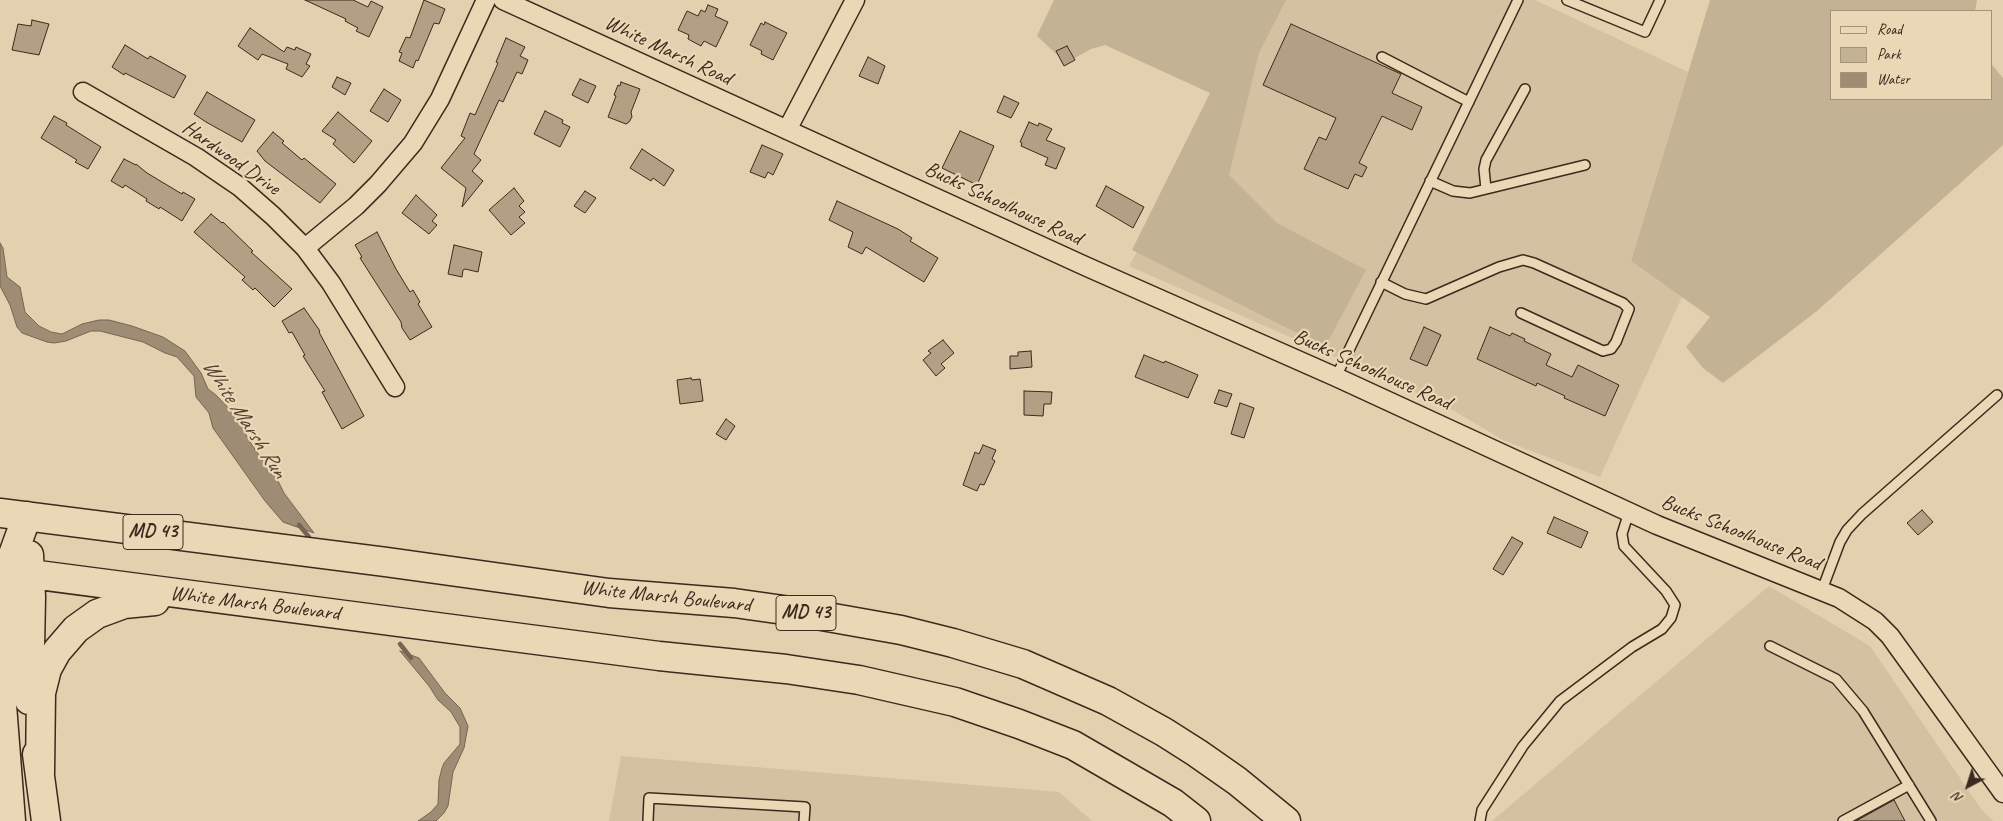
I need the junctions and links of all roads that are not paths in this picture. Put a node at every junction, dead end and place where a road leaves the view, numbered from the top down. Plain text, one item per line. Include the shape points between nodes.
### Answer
1 (486, 0) edge
2 (503, 0) edge
3 (855, 0) edge
4 (1518, 0) edge
5 (1567, 0) edge
6 (1660, 0) edge
7 (1382, 57) dead end
8 (1525, 89) dead end
9 (83, 92) dead end
10 (1469, 102) junction
11 (788, 130) junction
12 (1585, 165) dead end
13 (1430, 181) junction
14 (1486, 190) junction
15 (305, 248) junction
16 (1381, 282) junction
17 (1521, 312) dead end
18 (1336, 378) junction
19 (395, 387) dead end
20 (1997, 395) dead end
21 (1629, 512) junction
22 (0, 513) edge
23 (27, 516) junction
24 (12, 572) edge
25 (1822, 590) junction
26 (231, 600) junction
27 (1770, 646) dead end
28 (1, 663) edge
29 (40, 773) junction
30 (1909, 785) junction
31 (2003, 793) edge
32 (11, 821) edge
33 (46, 821) edge
34 (648, 821) edge
35 (804, 821) edge
36 (1196, 821) edge
37 (1286, 821) edge
38 (1480, 821) edge
39 (1843, 821) edge
40 (1931, 821) edge

1 - 15 street via 440,100 413,143 356,206
2 - 11 street, White Marsh Road
3 - 11 street
4 - 10 lane
5 - 6 lane via 1645,32
7 - 10 lane
8 - 14 lane via 1486,160
9 - 15 street, Hardwood Drive via 196,157 240,187
10 - 13 lane
11 - 18 street, Bucks Schoolhouse Road
12 - 14 lane
13 - 14 lane via 1453,191 1470,193
13 - 16 lane
15 - 19 street, Hardwood Drive via 347,306
16 - 17 lane via 1405,294 1426,299 1499,267 1524,260 1623,303 1629,309 1616,342 1611,349 1603,351
16 - 18 lane
18 - 21 street, Bucks Schoolhouse Road
20 - 25 lane via 1862,514 1840,542
21 - 25 street, Bucks Schoolhouse Road via 1736,558
21 - 38 lane via 1622,534 1624,546 1666,591 1675,605 1671,618 1662,629 1632,647 1560,701 1523,746 1482,810
22 - 23 highway, White Marsh Boulevard / MD 43
23 - 24 highway
23 - 37 highway, White Marsh Boulevard / MD 43 via 609,593 734,603 901,630 995,655 1050,675 1134,715 1218,767
24 - 26 highway, White Marsh Boulevard
24 - 28 highway via 3,605
24 - 29 highway
25 - 31 street, Bucks Schoolhouse Road via 1856,608 1890,636
26 - 29 highway via 124,604 96,614 76,629 57,651 42,686
26 - 36 highway, White Marsh Boulevard via 859,680 945,700 1073,745 1173,803
27 - 30 lane via 1836,679 1864,711
28 - 32 highway
29 - 33 highway
30 - 39 lane
30 - 40 lane
34 - 35 lane via 649,798 804,807

